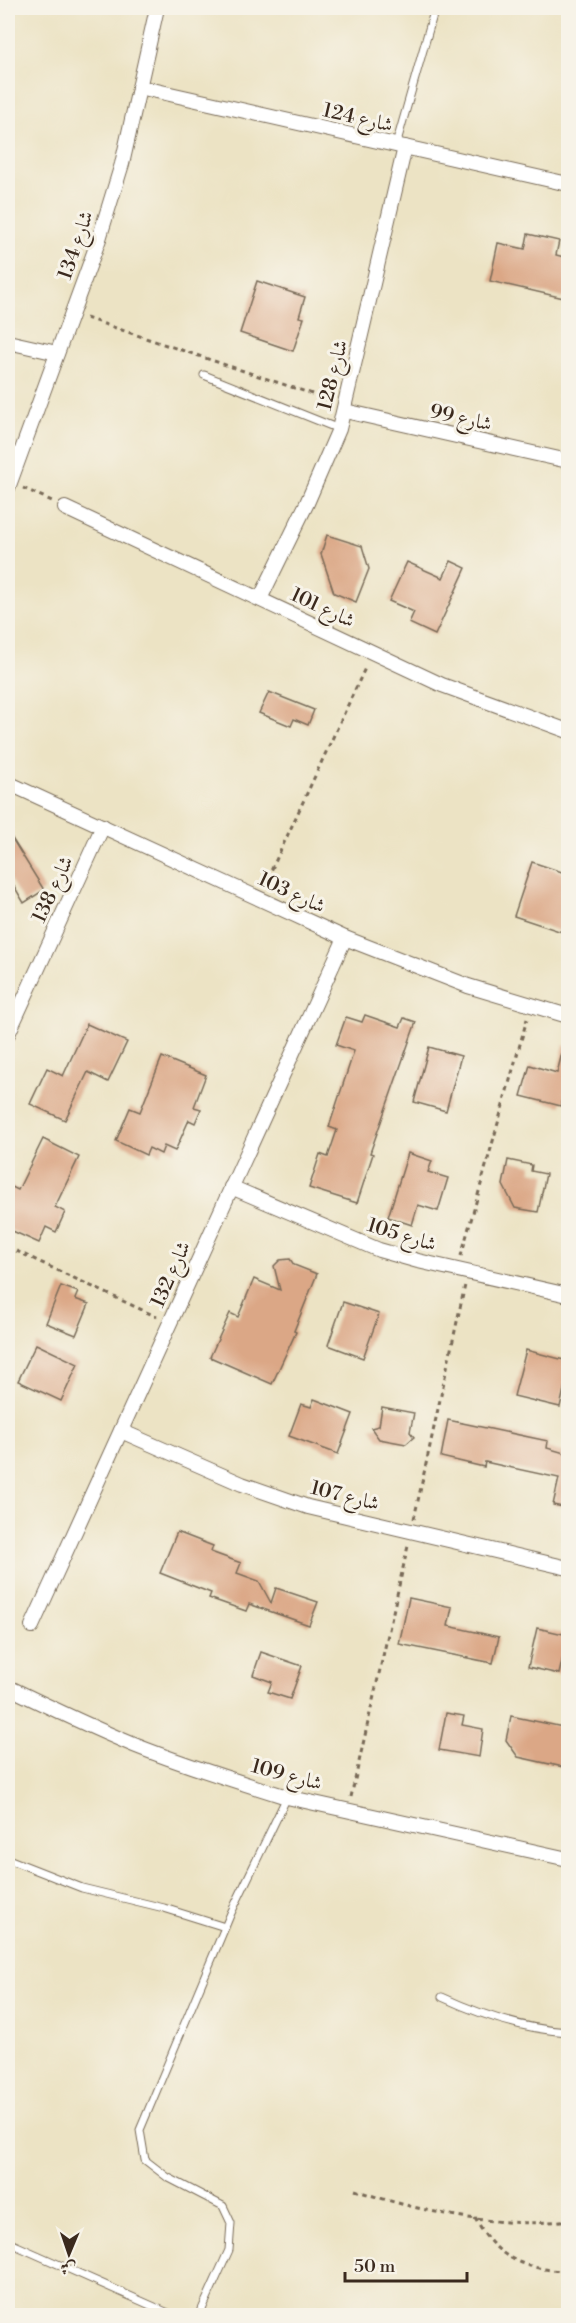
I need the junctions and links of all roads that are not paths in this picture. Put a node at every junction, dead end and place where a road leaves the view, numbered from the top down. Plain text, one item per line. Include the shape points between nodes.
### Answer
1 (157, 8) edge
2 (435, 8) edge
3 (139, 87) junction
4 (401, 146) junction
5 (568, 184) edge
6 (8, 342) edge
7 (57, 353) junction
8 (204, 375) dead end
9 (345, 408) junction
10 (339, 429) junction
11 (568, 461) edge
12 (9, 485) edge
13 (65, 508) road end
14 (260, 599) junction
15 (568, 731) edge
16 (8, 783) edge
17 (103, 826) junction
18 (345, 938) junction
19 (568, 1016) edge
20 (8, 1034) edge
21 (231, 1187) junction
22 (568, 1295) edge
23 (121, 1431) junction
24 (568, 1568) edge
25 (32, 1626) dead end
26 (8, 1687) edge
27 (287, 1797) junction
28 (8, 1859) edge
29 (568, 1860) edge
30 (225, 1927) junction
31 (442, 1997) dead end
32 (568, 2032) edge
33 (8, 2242) edge
34 (175, 2316) edge
35 (199, 2316) edge

1 - 3 street, شارع 134
2 - 4 lane
3 - 4 street, شارع 124
3 - 7 street, شارع 134 via 99,239
4 - 5 street, شارع 124
4 - 9 street, شارع 128
6 - 7 street
7 - 12 street, شارع 134
8 - 10 lane
9 - 10 street, شارع 128
9 - 11 street, شارع 99
10 - 14 street, شارع 128
13 - 14 street, شارع 101
14 - 15 street, شارع 101 via 442,685
16 - 17 street, شارع 103
17 - 18 street, شارع 103
17 - 20 street, شارع 138
18 - 19 street, شارع 103 via 457,982
18 - 21 street, شارع 132
21 - 22 street, شارع 105 via 379,1250
21 - 23 street, شارع 132
23 - 24 street, شارع 107 via 242,1484 308,1507
23 - 25 street, شارع 132
26 - 27 street, شارع 109 via 131,1744
27 - 29 street, شارع 109
27 - 30 lane
28 - 30 lane via 82,1888
30 - 35 lane via 140,2130 145,2160 167,2177 223,2206 231,2223 229,2250
31 - 32 lane via 507,2023
33 - 34 lane

